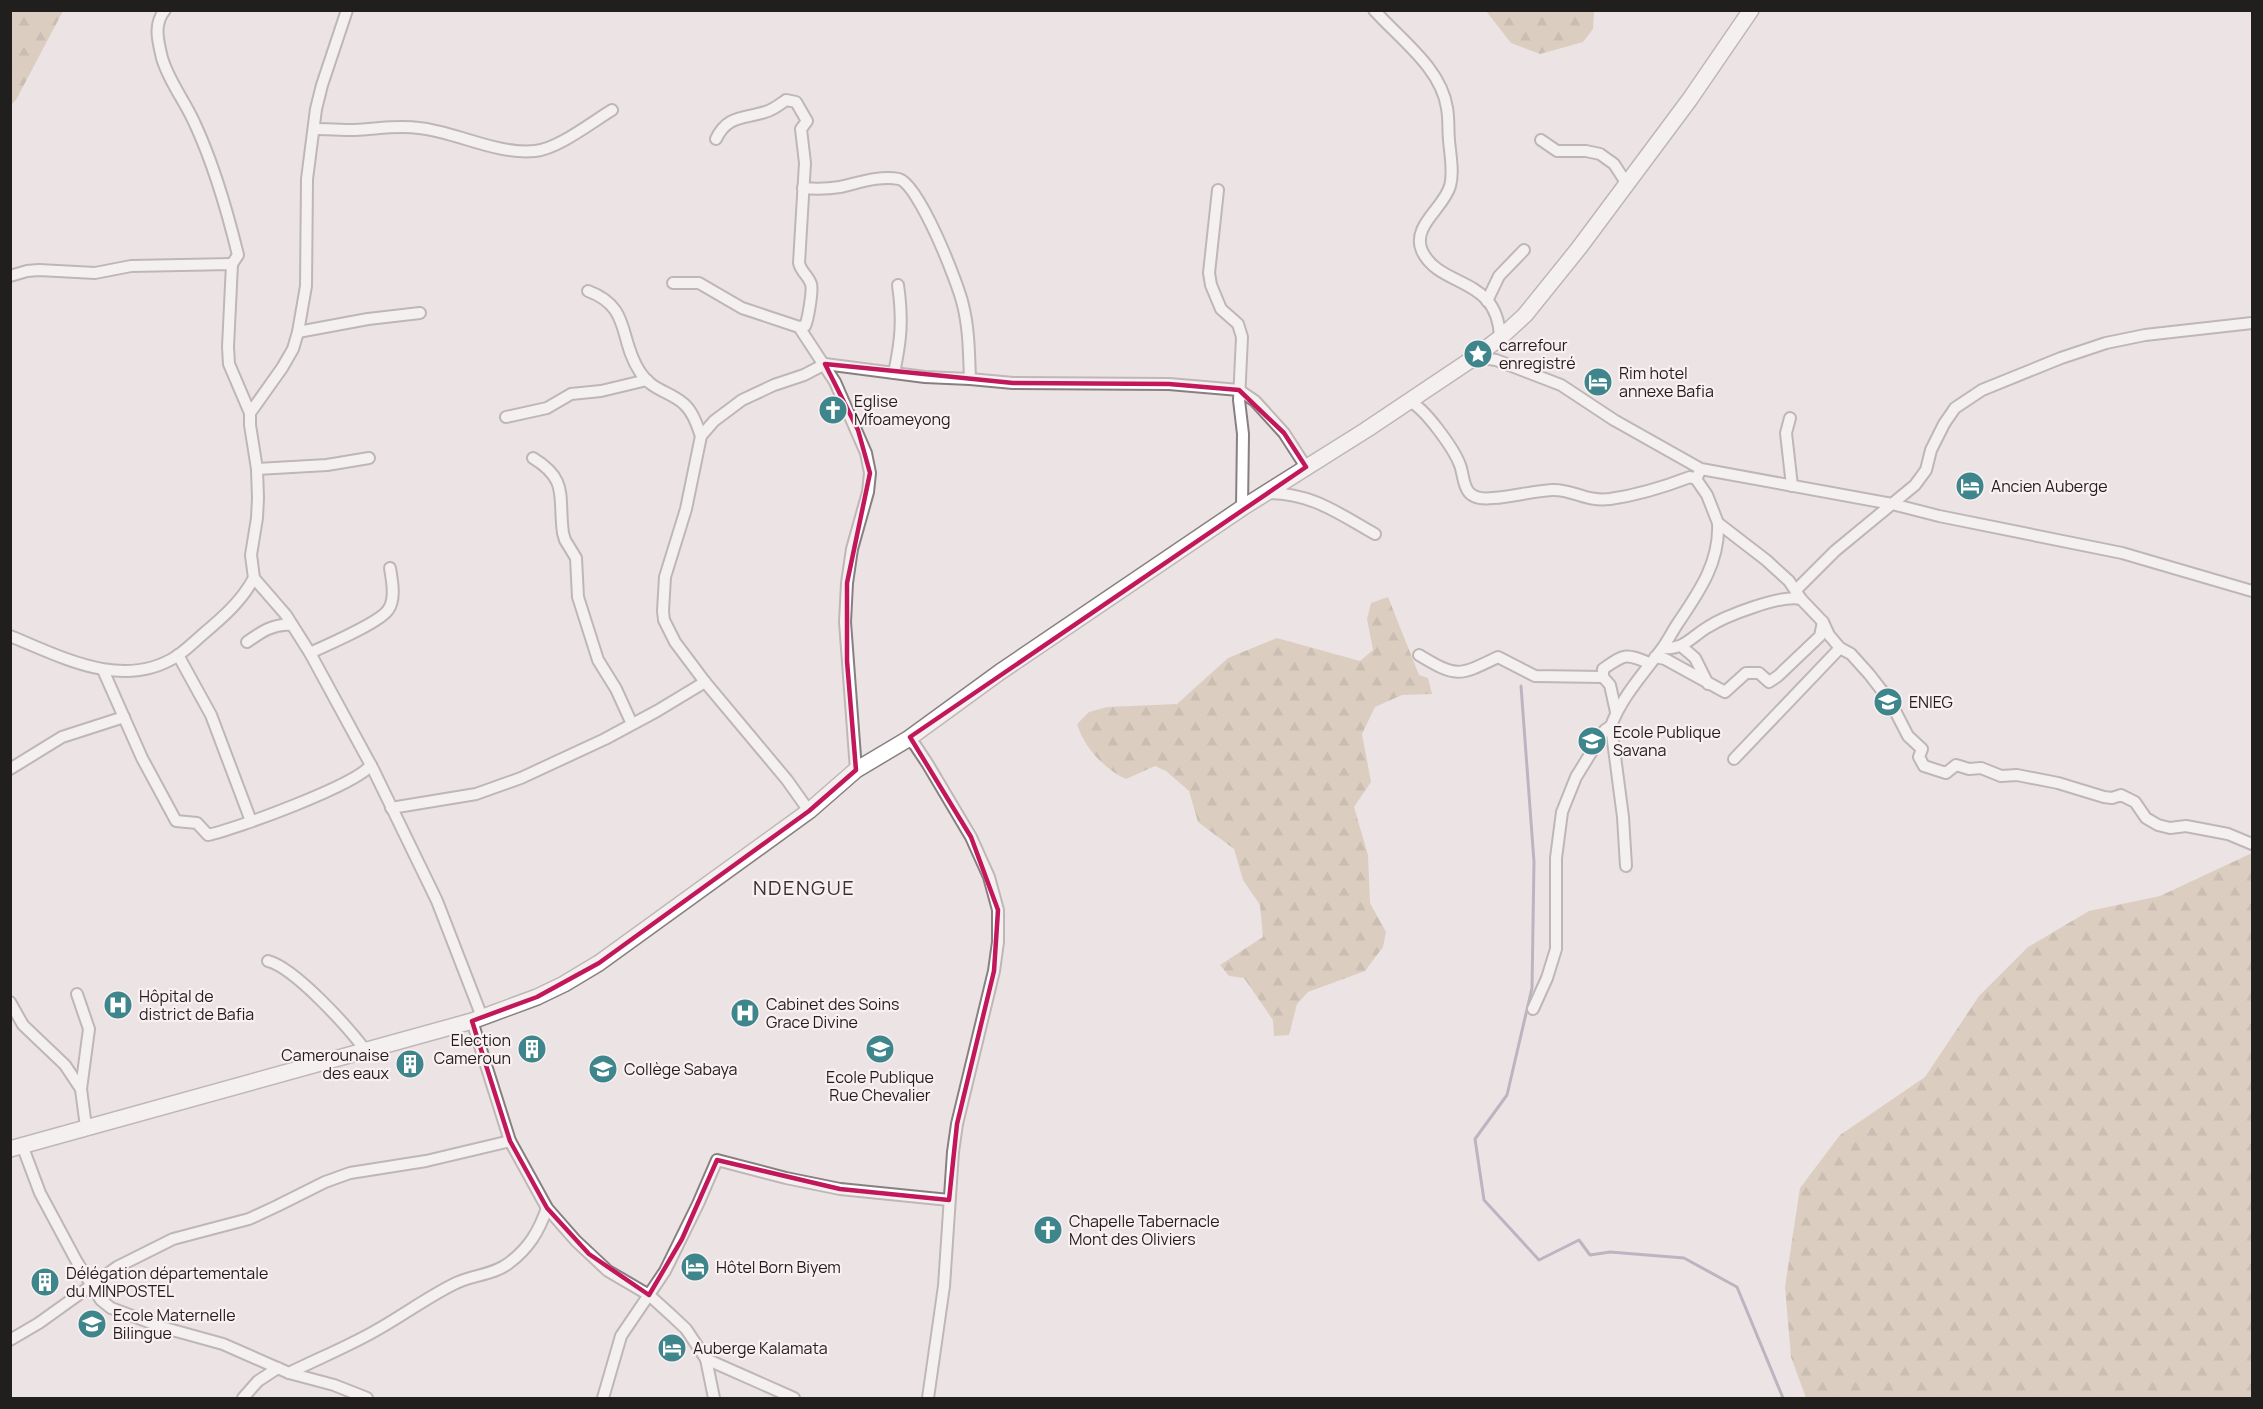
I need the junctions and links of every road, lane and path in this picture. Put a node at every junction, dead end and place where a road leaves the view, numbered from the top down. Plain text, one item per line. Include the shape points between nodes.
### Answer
1 (165, 10) edge
2 (347, 10) edge
3 (1374, 10) edge
4 (1750, 10) edge
5 (612, 110) dead end
6 (314, 129) junction
7 (716, 139) dead end
8 (1541, 140) dead end
9 (1627, 184) junction
10 (803, 188) junction
11 (1218, 190) dead end
12 (1524, 250) dead end
13 (231, 264) junction
14 (10, 276) edge
15 (673, 283) dead end
16 (898, 285) dead end
17 (588, 291) dead end
18 (1487, 301) junction
19 (420, 313) dead end
20 (2253, 324) edge
21 (799, 327) junction
22 (298, 332) junction
23 (1500, 338) junction
24 (1475, 357) junction
25 (825, 364) junction
26 (894, 374) junction
27 (970, 379) junction
28 (646, 381) junction
29 (1239, 390) junction
30 (1409, 401) junction
31 (250, 413) junction
32 (506, 417) dead end
33 (1790, 418) dead end
34 (700, 436) junction
35 (369, 458) dead end
36 (533, 458) dead end
37 (1306, 467) junction
38 (257, 469) junction
39 (1699, 474) junction
40 (1792, 486) junction
41 (1265, 494) junction
42 (1892, 504) junction
43 (1242, 508) junction
44 (1718, 523) junction
45 (1375, 534) dead end
46 (390, 568) dead end
47 (254, 578) junction
48 (2253, 591) edge
49 (1799, 594) junction
50 (1823, 622) junction
51 (292, 625) junction
52 (10, 636) edge
53 (247, 642) dead end
54 (1681, 646) junction
55 (1840, 648) junction
56 (310, 653) junction
57 (178, 655) junction
58 (1419, 655) dead end
59 (1656, 656) junction
60 (103, 670) junction
61 (1603, 677) junction
62 (705, 682) junction
63 (1708, 685) junction
64 (1616, 712) junction
65 (124, 717) junction
66 (632, 724) junction
67 (1611, 726) junction
68 (908, 739) junction
69 (1734, 759) dead end
70 (371, 765) junction
71 (10, 769) edge
72 (856, 770) junction
73 (391, 808) junction
74 (808, 811) junction
75 (251, 821) junction
76 (2253, 844) edge
77 (1626, 866) dead end
78 (268, 961) dead end
79 (77, 993) dead end
80 (10, 1002) edge
81 (1533, 1009) dead end
82 (477, 1019) junction
83 (366, 1051) junction
84 (81, 1089) junction
85 (86, 1127) junction
86 (510, 1141) junction
87 (16, 1147) edge
88 (948, 1200) junction
89 (548, 1208) junction
90 (90, 1284) junction
91 (649, 1295) junction
92 (10, 1341) edge
93 (249, 1355) junction
94 (706, 1359) junction
95 (284, 1371) junction
96 (258, 1381) junction
97 (243, 1398) edge
98 (367, 1398) edge
99 (603, 1398) edge
100 (714, 1398) edge
101 (794, 1398) edge
102 (928, 1398) edge

1 - 13 street via 157,28 163,61 195,124 225,204 238,255
2 - 6 street via 322,85
3 - 18 street via 1435,77 1447,108 1450,186 1420,237 1423,252 1433,265
4 - 9 main road
5 - 6 street via 560,142 537,151 401,125
6 - 22 street via 307,179 306,285
7 - 10 street via 724,126 738,118 793,100 807,121 801,129 805,154
8 - 9 street via 1557,151 1600,154 1614,164
9 - 23 main road via 1545,292
10 - 21 street via 799,263 812,286 808,321
10 - 27 street via 824,189 888,178 902,180 909,187 937,236 959,292 968,333
11 - 29 street via 1210,285 1221,309 1240,328
12 - 18 street via 1498,276
13 - 14 street via 131,266 95,273 39,270
13 - 31 street via 230,364
15 - 21 street via 699,283 742,308
16 - 26 street via 903,319
17 - 28 street via 613,306 633,360
18 - 23 street via 1498,317
19 - 22 street
20 - 42 street via 2106,343 1982,390 1955,408 1936,437 1926,470
21 - 25 street
22 - 31 street via 282,368
23 - 24 main road
24 - 30 main road
24 - 39 street via 1496,360 1561,385
25 - 26 street
25 - 34 street via 742,400
25 - 72 street via 858,430 870,473 847,583 847,661
26 - 27 street
27 - 29 street via 1169,384
28 - 32 street via 571,394 547,408
28 - 34 street via 683,403
29 - 37 street via 1255,401 1284,433
29 - 43 street
30 - 37 main road
30 - 39 street via 1433,422 1462,468 1466,488 1478,498 1551,490 1597,500 1648,491
31 - 38 street
33 - 40 street via 1786,433
34 - 62 street via 688,497 665,577 663,611 675,642
35 - 38 street
36 - 66 street via 557,479 563,533 576,558 578,597 598,660
37 - 41 main road
38 - 47 street via 257,518 251,555
39 - 40 street
39 - 44 street
40 - 42 street
41 - 43 main road
41 - 45 street via 1286,493 1312,499
42 - 48 street via 2122,553
42 - 49 street via 1835,551
43 - 68 main road
44 - 49 street via 1777,569
44 - 59 street via 1708,576
46 - 56 street via 393,597 389,609
47 - 51 street
47 - 57 street via 238,603
49 - 50 street
49 - 54 street via 1725,618
50 - 55 street
50 - 63 street via 1820,636 1769,682 1759,674 1746,673 1725,692
51 - 53 street via 274,626
51 - 56 street
52 - 60 street
54 - 59 street
54 - 63 street via 1695,658
55 - 69 street
55 - 76 street via 1851,654 1890,701 1908,736 1922,749 1921,763 1930,769 1946,773 1956,765 1981,768 2001,776 2058,783 2104,797 2121,795 2135,802 2146,818 2158,825 2228,834
56 - 70 street
57 - 60 street via 148,667
57 - 75 street via 211,715
58 - 61 street via 1447,672 1468,672 1498,657 1535,676
59 - 61 street via 1620,657 1604,669
59 - 63 street
59 - 64 street
60 - 65 street
61 - 64 street via 1610,685
62 - 66 street
62 - 74 street
64 - 67 street
65 - 71 street via 62,737
65 - 75 street via 176,821 197,823 208,835
66 - 73 street via 493,789
67 - 77 street
67 - 81 street via 1576,777 1562,812 1556,858 1556,949
68 - 72 main road
68 - 88 street via 927,763 970,837 989,877 998,910 994,971 957,1124
70 - 73 street
70 - 75 street via 331,789
72 - 74 main road
73 - 82 street via 437,901
74 - 82 main road via 599,963 537,997
78 - 83 street via 284,967 300,981
79 - 84 street via 89,1029
80 - 84 street via 23,1025 66,1065
82 - 83 main road
82 - 86 street
83 - 85 main road
84 - 85 street
85 - 87 main road
86 - 89 street
86 - 90 street via 426,1161 350,1173 249,1219 173,1239
87 - 90 street
88 - 91 street via 840,1189 717,1160 682,1239
88 - 102 street via 944,1286
89 - 91 street via 589,1254
89 - 95 street via 533,1241 507,1265 464,1279 376,1331
90 - 92 street
90 - 93 street via 101,1300 124,1314
91 - 94 street via 686,1329
91 - 99 street via 621,1336
93 - 95 street
93 - 96 street via 258,1366
94 - 100 street
94 - 101 street
95 - 96 street
95 - 98 street
96 - 97 street

